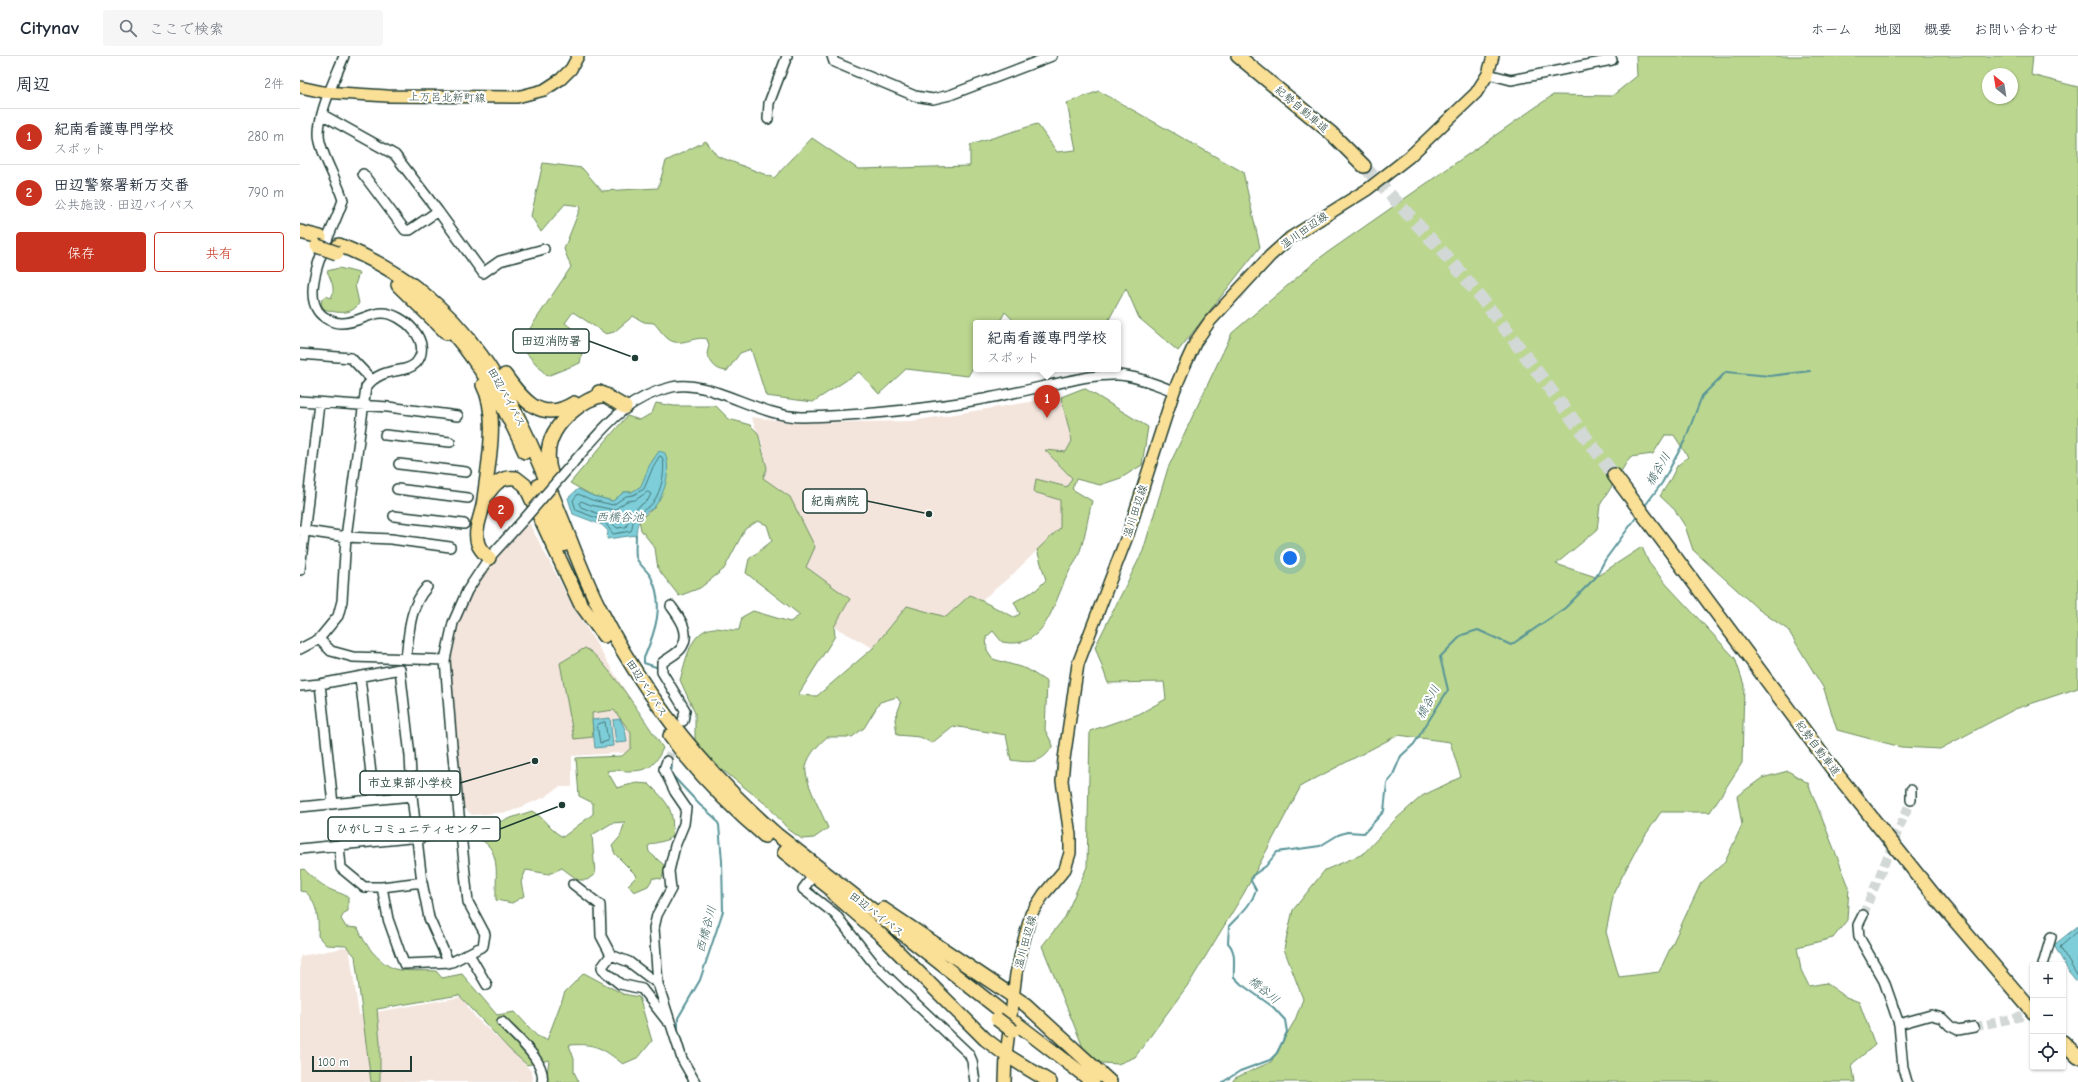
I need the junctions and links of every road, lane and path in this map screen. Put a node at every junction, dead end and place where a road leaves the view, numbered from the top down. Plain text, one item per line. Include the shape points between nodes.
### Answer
1 (344, 56) edge
2 (578, 56) edge
3 (787, 56) edge
4 (832, 56) edge
5 (1052, 56) edge
6 (1238, 56) edge
7 (1494, 56) edge
8 (1612, 60) dead end
9 (1488, 74) junction
10 (300, 87) edge
11 (331, 92) junction
12 (322, 114) junction
13 (768, 119) dead end
14 (1364, 166) tunnel mouth
15 (363, 174) dead end
16 (438, 211) junction
17 (300, 232) edge
18 (300, 241) edge
19 (319, 241) junction
20 (338, 249) junction
21 (544, 249) dead end
22 (398, 285) junction
23 (444, 310) junction
24 (300, 354) edge
25 (372, 380) junction
26 (1174, 391) junction
27 (606, 395) junction
28 (300, 401) edge
29 (319, 403) junction
30 (362, 407) junction
31 (625, 407) junction
32 (458, 416) dead end
33 (385, 435) dead end
34 (450, 442) dead end
35 (399, 464) dead end
36 (466, 472) dead end
37 (1614, 474) tunnel mouth
38 (397, 489) dead end
39 (468, 498) dead end
40 (484, 499) junction
41 (394, 516) dead end
42 (464, 524) dead end
43 (302, 530) edge
44 (346, 537) junction
45 (450, 547) dead end
46 (489, 558) junction
47 (300, 570) edge
48 (428, 587) dead end
49 (671, 606) dead end
50 (600, 608) junction
51 (604, 636) junction
52 (319, 639) junction
53 (300, 649) edge
54 (406, 659) junction
55 (445, 660) junction
56 (360, 677) junction
57 (320, 684) junction
58 (300, 686) edge
59 (683, 721) dead end
60 (667, 761) tunnel mouth
61 (1911, 790) dead end
62 (412, 796) junction
63 (374, 800) junction
64 (1911, 800) tunnel mouth
65 (333, 804) junction
66 (300, 807) edge
67 (460, 833) junction
68 (417, 838) junction
69 (338, 845) junction
70 (300, 849) edge
71 (810, 870) junction
72 (422, 882) junction
73 (573, 884) dead end
74 (382, 887) junction
75 (1863, 915) tunnel mouth
76 (2051, 937) dead end
77 (469, 954) junction
78 (611, 955) junction
79 (449, 962) junction
80 (2044, 962) edge
81 (658, 984) junction
82 (487, 985) dead end
83 (1014, 999) junction
84 (2030, 1008) edge
85 (502, 1022) dead end
86 (669, 1023) junction
87 (1898, 1024) junction
88 (1015, 1027) junction
89 (1974, 1027) tunnel mouth
90 (2066, 1045) edge
91 (1006, 1055) junction
92 (2078, 1057) edge
93 (692, 1081) edge
94 (542, 1082) edge
95 (975, 1082) edge
96 (1005, 1082) edge
97 (1050, 1082) edge
98 (1079, 1082) edge
99 (1093, 1082) edge
100 (1110, 1082) edge
101 (1908, 1082) edge

1 - 11 street
2 - 11 main road, 上万呂北新町線 via 561,80 544,90 517,97
3 - 13 street via 770,103
4 - 5 street via 834,62 916,96 933,99 950,95
6 - 14 highway, 紀勢自動車道 via 1331,133
7 - 9 main road, 温川田辺線
8 - 9 street via 1511,80
9 - 26 main road, 温川田辺線 via 1476,93 1389,174 1290,238 1270,256 1210,321 1196,341
10 - 11 main road, 上万呂北新町線
11 - 12 street
12 - 16 street via 394,155
12 - 25 street via 319,140 343,200 312,283 318,311 330,321 342,324 381,313 390,313 399,316 420,341 421,351 416,363 403,369 386,371
15 - 16 street via 405,230 410,230
16 - 21 street via 483,273 500,260
17 - 19 highway, 田辺バイパス
18 - 19 highway, 田辺バイパス
19 - 20 highway, 田辺バイパス, bridge
20 - 22 highway, 田辺バイパス
20 - 23 highway, 田辺バイパス via 367,256 389,268
22 - 40 highway via 450,337 480,378 488,395 492,421
22 - 51 highway, 田辺バイパス via 423,303 454,333 484,373 502,403
23 - 27 highway via 467,328 518,393 535,407 553,411 563,409 591,393 600,392
23 - 50 highway, 田辺バイパス via 481,352 509,397 531,442
24 - 25 street via 351,358
25 - 30 street via 366,387
26 - 31 street via 1120,375 1093,375 965,402 798,417 767,412 692,385 674,386 649,393
26 - 83 main road, 温川田辺線 via 1128,534 1078,664 1062,781 1070,853 1065,869 1031,914 1016,974
27 - 31 highway
27 - 50 highway via 589,399 564,418 551,437 547,454 551,474
28 - 29 street
29 - 30 street
29 - 43 street
30 - 32 street via 388,407
30 - 44 street
31 - 46 street, bridge
33 - 34 street
35 - 36 street
37 - 84 highway, 紀勢自動車道 via 1832,768 1941,904
38 - 39 street
40 - 46 highway via 477,534 478,544
40 - 51 highway via 503,478 516,478 525,485 580,603
41 - 42 street
43 - 44 street
43 - 47 street
44 - 45 street via 391,539
44 - 52 street via 342,601 338,616
46 - 55 street via 467,591 453,623
48 - 54 street via 420,595 412,614
49 - 59 street via 682,622 685,639 682,648 662,663 662,672 685,710
50 - 71 highway, 田辺バイパス via 642,683 685,742 744,806
51 - 71 highway, 田辺バイパス via 638,692 691,763 736,811
52 - 53 street
52 - 54 street via 331,651 353,657
54 - 55 street
55 - 67 street
56 - 57 street
56 - 62 street via 400,669
56 - 63 street
57 - 58 street
57 - 65 street
60 - 81 street via 664,769 686,808 684,824 669,871 671,889 657,915 654,928
61 - 64 street
62 - 63 street
62 - 68 street
63 - 65 street
65 - 66 street
67 - 68 street
67 - 77 street via 468,902 485,934 483,946
68 - 69 street
68 - 72 street
69 - 70 street
69 - 74 street via 341,868 364,887
71 - 83 highway via 959,960
71 - 88 highway, 田辺バイパス, bridge
71 - 91 highway via 881,935 985,1038
71 - 95 street via 803,889 835,914 876,965 969,1054
72 - 74 street
72 - 79 street via 429,918
73 - 78 street via 600,905 601,936
74 - 79 street via 388,919 404,964
75 - 87 street via 1858,925 1859,937 1884,981
76 - 80 street
77 - 79 street
77 - 82 street
78 - 81 street via 630,962
78 - 86 street via 602,970 620,984 642,989
81 - 86 street
83 - 91 main road, 温川田辺線
83 - 100 highway via 1031,1010
85 - 94 street via 541,1067 544,1076
86 - 93 street
87 - 89 street via 1931,1015 1942,1018 1958,1030
87 - 101 street via 1903,1068
88 - 98 highway, 田辺バイパス
88 - 99 highway, 田辺バイパス
90 - 92 highway
91 - 96 main road, 温川田辺線
91 - 97 highway

